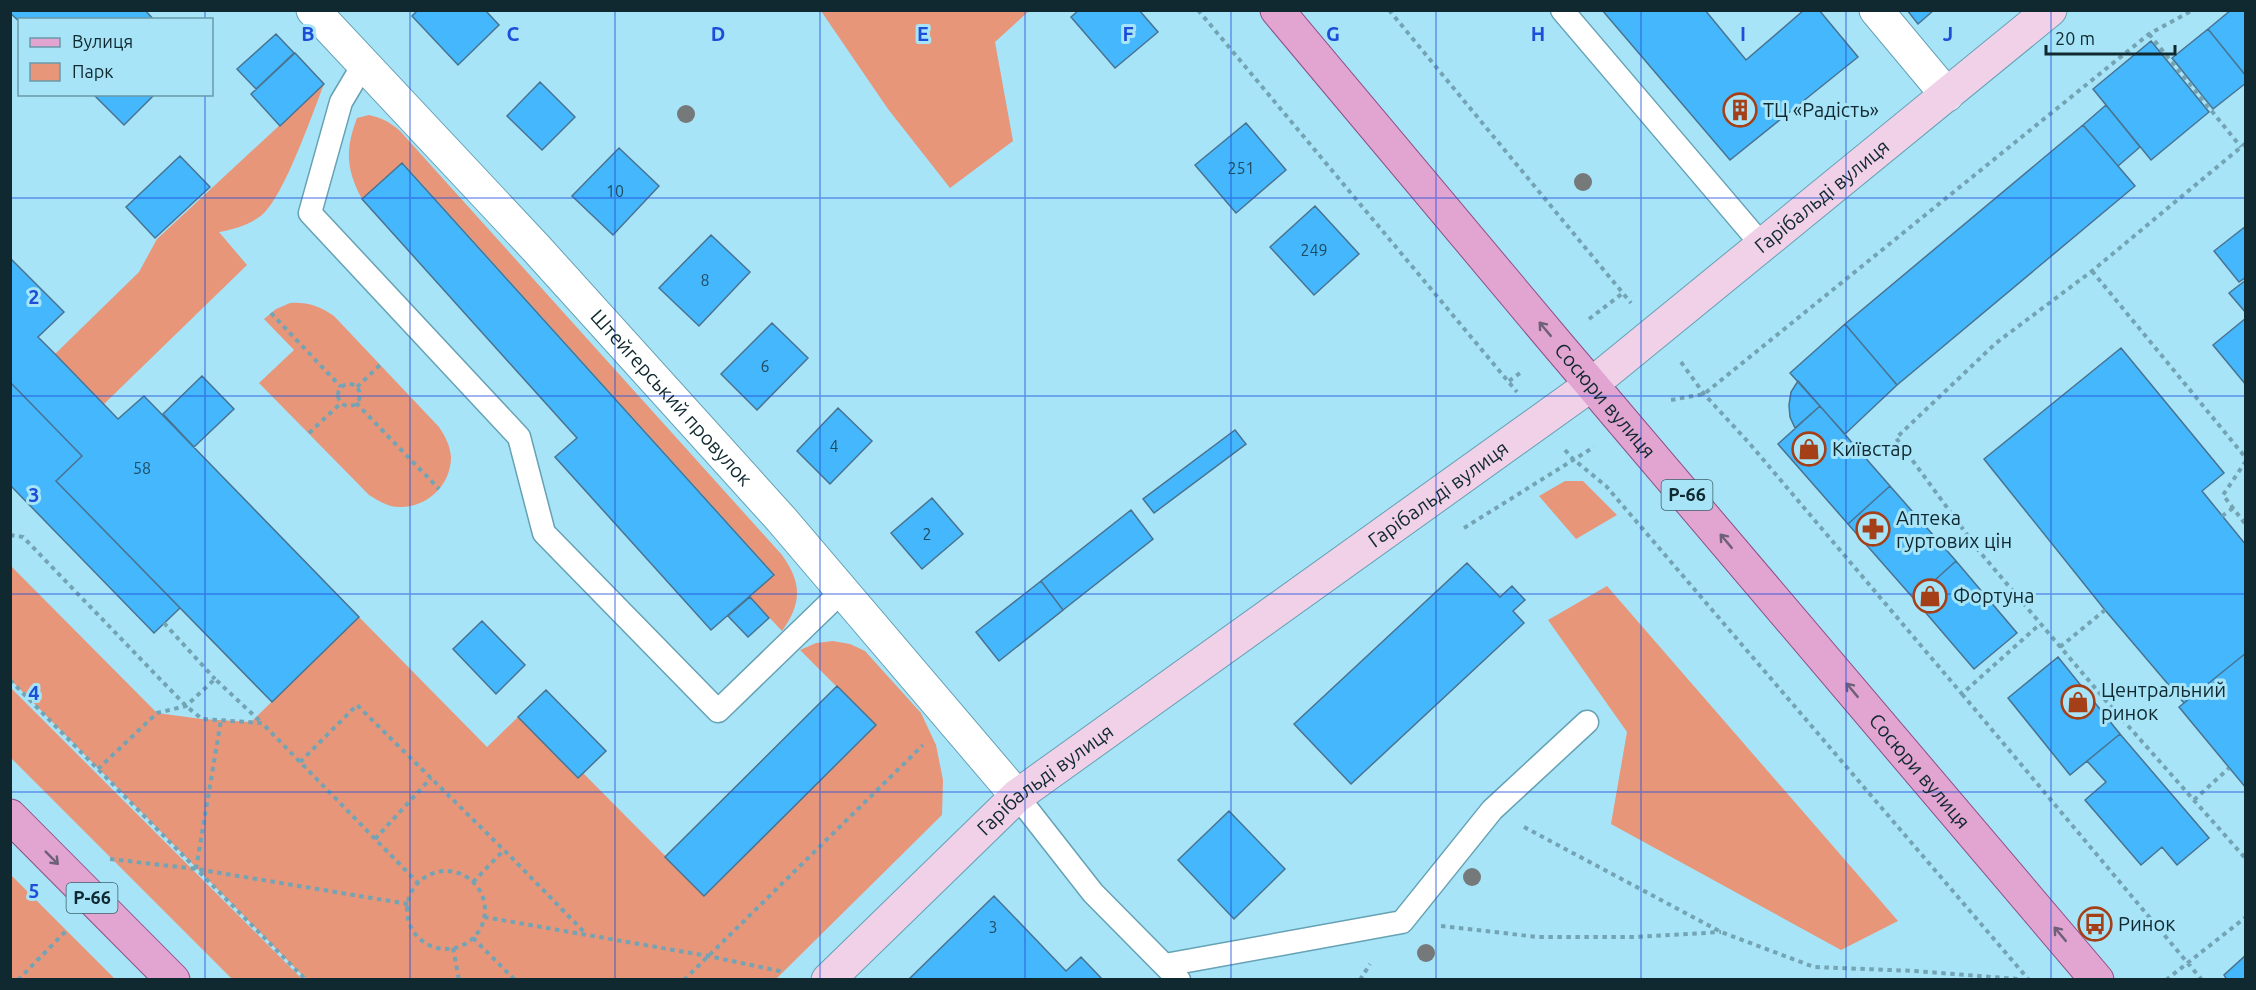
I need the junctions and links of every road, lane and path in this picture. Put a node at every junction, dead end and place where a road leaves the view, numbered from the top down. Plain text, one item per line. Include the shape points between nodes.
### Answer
1 (313, 10) edge
2 (1198, 10) edge
3 (1277, 10) edge
4 (1389, 10) edge
5 (1562, 10) edge
6 (1876, 10) edge
7 (2050, 10) edge
8 (2193, 10) edge
9 (2149, 34) junction
10 (363, 65) junction
11 (1947, 95) junction
12 (2246, 142) edge
13 (2241, 147) junction
14 (1762, 246) junction
15 (2092, 271) junction
16 (1623, 293) junction
17 (1637, 310) dead end
18 (271, 313) dead end
19 (1589, 319) dead end
20 (1680, 361) dead end
21 (380, 365) dead end
22 (1520, 373) dead end
23 (1509, 381) junction
24 (1592, 384) junction
25 (341, 387) junction
26 (357, 387) junction
27 (1704, 394) junction
28 (1520, 397) dead end
29 (1671, 400) dead end
30 (341, 402) junction
31 (356, 403) junction
32 (309, 433) dead end
33 (1559, 443) dead end
34 (1593, 447) dead end
35 (1573, 459) junction
36 (2246, 459) edge
37 (439, 489) dead end
38 (2233, 508) junction
39 (2222, 516) dead end
40 (2246, 525) edge
41 (1459, 531) dead end
42 (10, 535) edge
43 (842, 591) junction
44 (2105, 610) dead end
45 (164, 623) dead end
46 (2040, 624) junction
47 (2060, 647) junction
48 (215, 679) junction
49 (10, 680) edge
50 (1962, 694) junction
51 (186, 706) junction
52 (951, 718) junction
53 (221, 720) junction
54 (1587, 722) dead end
55 (262, 723) junction
56 (300, 762) junction
57 (2229, 768) dead end
58 (98, 769) junction
59 (431, 777) junction
60 (1017, 796) junction
61 (2194, 800) junction
62 (1492, 810) junction
63 (10, 816) edge
64 (375, 839) junction
65 (504, 850) junction
66 (110, 859) dead end
67 (2246, 859) edge
68 (196, 868) junction
69 (473, 882) junction
70 (418, 883) junction
71 (408, 904) junction
72 (484, 917) junction
73 (2246, 917) edge
74 (1402, 921) junction
75 (67, 930) dead end
76 (1721, 932) junction
77 (586, 934) junction
78 (473, 938) junction
79 (453, 948) junction
80 (708, 956) junction
81 (2187, 962) junction
82 (784, 972) dead end
83 (1172, 972) edge
84 (2024, 973) junction
85 (2018, 979) edge
86 (18, 980) edge
87 (173, 980) edge
88 (306, 980) edge
89 (459, 980) edge
90 (515, 980) edge
91 (684, 980) edge
92 (828, 980) edge
93 (2029, 980) edge
94 (2097, 980) edge
95 (2166, 980) edge
96 (2202, 980) edge

1 - 10 street, Штейгерський провулок
2 - 23 path
24 -> 3 main road, Сосюри вулиця / Р-66
4 - 16 path
5 - 14 lane
6 - 11 street
7 - 11 main road, Гарібальді вулиця
8 - 9 path
9 - 13 path
9 - 27 path
10 - 43 street, Штейгерський провулок via 544,257
10 - 43 lane via 341,102 310,213 519,437 544,533 718,711
11 - 14 main road, Гарібальді вулиця
12 - 13 path
13 - 15 path
14 - 24 main road, Гарібальді вулиця
15 - 36 path
15 - 46 path via 1996,343 1896,438 1979,551
16 - 17 path
16 - 19 path
18 - 25 path
20 - 27 path
21 - 26 path
22 - 23 path
23 - 28 path
24 - 60 main road, Гарібальді вулиця
94 -> 24 main road, Сосюри вулиця / Р-66
25 - 26 path
25 - 30 path via 337,393
26 - 31 path via 360,397
27 - 29 path
27 - 50 path
30 - 31 path via 346,406
30 - 32 path
31 - 37 path
33 - 35 path
34 - 35 path
35 - 41 path
35 - 84 path via 1606,486
36 - 38 path via 2223,495
38 - 39 path
38 - 40 path
42 - 51 path via 23,537
43 - 52 street, Штейгерський провулок
44 - 47 path
45 - 48 path
46 - 47 path
46 - 50 path
47 - 61 path
48 - 51 path
48 - 55 path
49 - 58 path
50 - 81 path
51 - 53 path via 202,719
51 - 58 path via 157,713
52 - 60 street, Штейгерський провулок
52 - 80 path
53 - 55 path
53 - 68 path
54 - 62 lane
55 - 56 path
56 - 59 path via 357,705
56 - 64 path
57 - 61 path
58 - 68 path
59 - 64 path
59 - 65 path
60 - 83 lane via 1093,893
60 - 92 main road, Гарібальді вулиця
61 - 67 path
62 - 74 lane
62 - 76 path
63 -> 87 main road, Р-66
64 - 70 path
65 - 69 path
65 - 77 path
66 - 68 path
68 - 71 path
68 - 88 path
69 - 70 path via 457,873 441,872
69 - 72 path via 485,906
70 - 71 path
71 - 79 path via 412,929 422,941 435,948
72 - 77 path
72 - 78 path
73 - 81 path
74 - 76 path via 1538,937
74 - 83 lane
75 - 86 path
76 - 85 path via 1814,967
77 - 80 path
78 - 79 path
78 - 90 path
79 - 89 path
80 - 82 path
80 - 91 path
81 - 95 path
81 - 96 path
84 - 85 path
84 - 93 path

